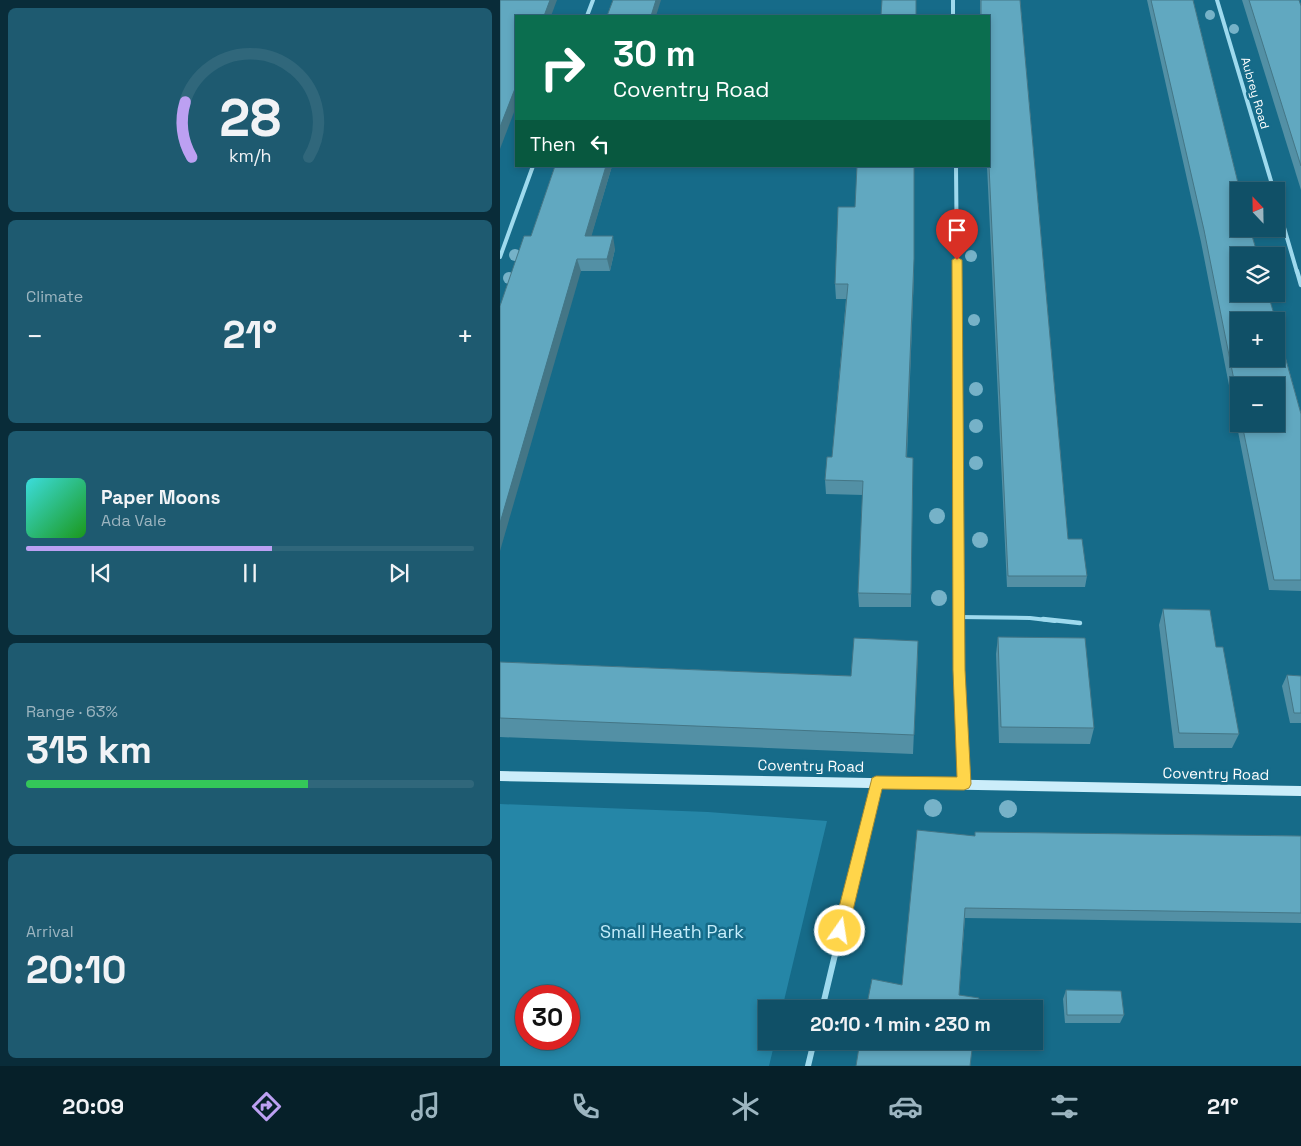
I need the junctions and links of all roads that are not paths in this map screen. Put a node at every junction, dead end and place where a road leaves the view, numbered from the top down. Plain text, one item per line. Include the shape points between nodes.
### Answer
1 (593, 0) edge
2 (953, 0) edge
3 (1217, 0) edge
4 (587, 15) edge
5 (953, 15) edge
6 (533, 167) edge
7 (956, 167) edge
8 (1271, 182) edge
9 (1285, 231) edge
10 (500, 257) edge
11 (1301, 285) edge
12 (959, 617) junction
13 (1080, 623) dead end
14 (500, 776) edge
15 (876, 782) junction
16 (964, 784) junction
17 (1301, 791) edge
18 (824, 1000) edge
19 (812, 1050) edge
20 (808, 1066) edge

1 - 4 street
2 - 5 street
3 - 8 street, Aubrey Road
6 - 10 street
7 - 12 street
9 - 11 street
12 - 13 lane via 1030,618
12 - 16 street
14 - 15 street, Coventry Road
15 - 16 street, Coventry Road
15 - 18 street
16 - 17 street, Coventry Road
19 - 20 street

